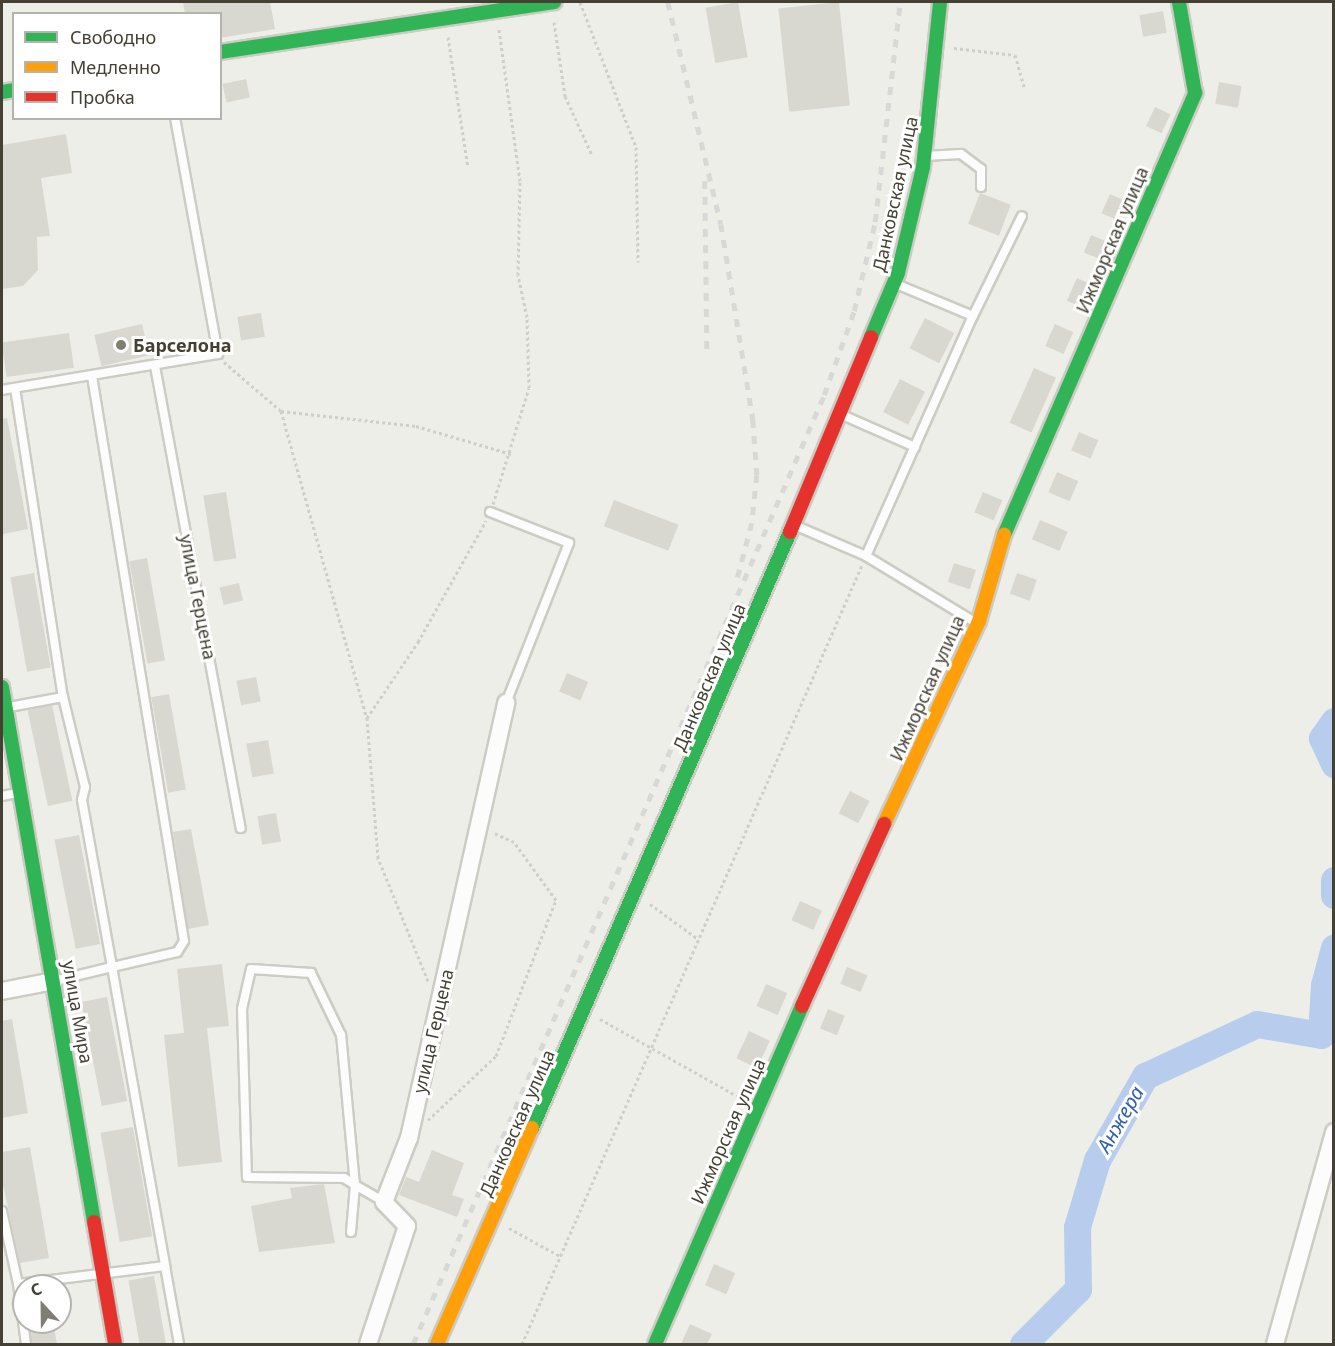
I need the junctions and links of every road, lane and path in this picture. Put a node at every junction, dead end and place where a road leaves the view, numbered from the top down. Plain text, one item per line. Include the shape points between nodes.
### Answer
1 (553, 2) edge
2 (580, 2) edge
3 (940, 2) edge
4 (1179, 2) edge
5 (511, 4) edge
6 (496, 10) junction
7 (445, 17) junction
8 (937, 46) junction
9 (222, 52) edge
10 (1025, 89) dead end
11 (175, 120) edge
12 (592, 155) dead end
13 (925, 156) junction
14 (468, 167) dead end
15 (981, 187) dead end
16 (1022, 216) dead end
17 (638, 262) dead end
18 (894, 283) junction
19 (973, 316) junction
20 (217, 354) junction
21 (155, 366) junction
22 (92, 376) junction
23 (15, 388) junction
24 (2, 390) edge
25 (281, 411) junction
26 (840, 414) junction
27 (915, 447) junction
28 (511, 454) junction
29 (490, 512) junction
30 (793, 524) junction
31 (866, 556) junction
32 (980, 625) junction
33 (2, 687) edge
34 (63, 698) junction
35 (506, 703) joint
36 (5, 708) junction
37 (367, 718) junction
38 (20, 792) junction
39 (2, 796) edge
40 (479, 826) junction
41 (241, 828) dead end
42 (636, 895) junction
43 (699, 939) junction
44 (112, 967) junction
45 (54, 981) junction
46 (2, 991) edge
47 (439, 1004) junction
48 (585, 1011) junction
49 (651, 1047) junction
50 (758, 1108) junction
51 (1334, 1132) edge
52 (410, 1138) junction
53 (355, 1185) junction
54 (384, 1202) junction
55 (2, 1211) edge
56 (494, 1220) junction
57 (351, 1232) dead end
58 (560, 1256) junction
59 (165, 1266) junction
60 (16, 1274) edge
61 (104, 1275) junction
62 (72, 1278) edge
63 (115, 1344) edge
64 (179, 1344) edge
65 (368, 1344) edge
66 (437, 1344) edge
67 (522, 1344) edge
68 (655, 1344) edge
69 (1275, 1344) edge

1 - 5 street
1 - 12 path via 565,96
2 - 17 path via 636,147
3 - 8 street, Данковская улица
4 - 32 street, Ижморская улица via 1194,93 993,561
5 - 6 street
6 - 7 street
6 - 28 path via 520,181 518,275 529,388
7 - 9 street
7 - 14 path
8 - 10 path via 1015,55
8 - 13 street, Данковская улица
11 - 20 lane
13 - 15 lane via 961,154 981,169
13 - 18 street, Данковская улица
16 - 19 lane
18 - 19 lane
18 - 26 street, Данковская улица
19 - 27 lane
20 - 21 lane
20 - 25 path
21 - 22 lane
21 - 41 lane, улица Герцена
22 - 23 lane
22 - 44 lane via 184,941 177,952
23 - 24 lane
23 - 34 lane
25 - 28 path via 416,426
25 - 37 path
26 - 27 lane
26 - 30 street, Данковская улица
27 - 31 lane
28 - 29 path
29 - 35 lane via 569,543
29 - 37 path via 418,642
30 - 31 lane
30 - 42 street, Данковская улица
31 - 32 lane
31 - 43 path
32 - 50 street, Ижморская улица
33 - 36 street, улица Мира
34 - 36 lane
34 - 44 lane via 85,787 82,800
35 - 40 street, улица Герцена
36 - 38 street, улица Мира
37 - 47 path via 378,858
38 - 39 lane
38 - 45 street, улица Мира
40 - 47 street, улица Герцена
40 - 52 path via 514,842 556,900 496,1056
42 - 43 path
42 - 48 street, Данковская улица
43 - 49 path
44 - 45 lane
44 - 59 lane
45 - 46 street
45 - 61 street, улица Мира
47 - 52 street, улица Герцена
48 - 49 path
48 - 56 street, Данковская улица
49 - 50 path
49 - 58 path
50 - 68 street, Ижморская улица
51 - 69 street
52 - 54 street, улица Герцена
53 - 53 lane via 344,1178 247,1177 242,1009 251,969 310,973 341,1035
53 - 54 lane
53 - 57 lane
54 - 65 street via 407,1226
55 - 60 lane
56 - 58 path
56 - 66 street, Данковская улица
58 - 67 path
59 - 61 lane
59 - 64 lane
61 - 62 lane
61 - 63 street, улица Мира

